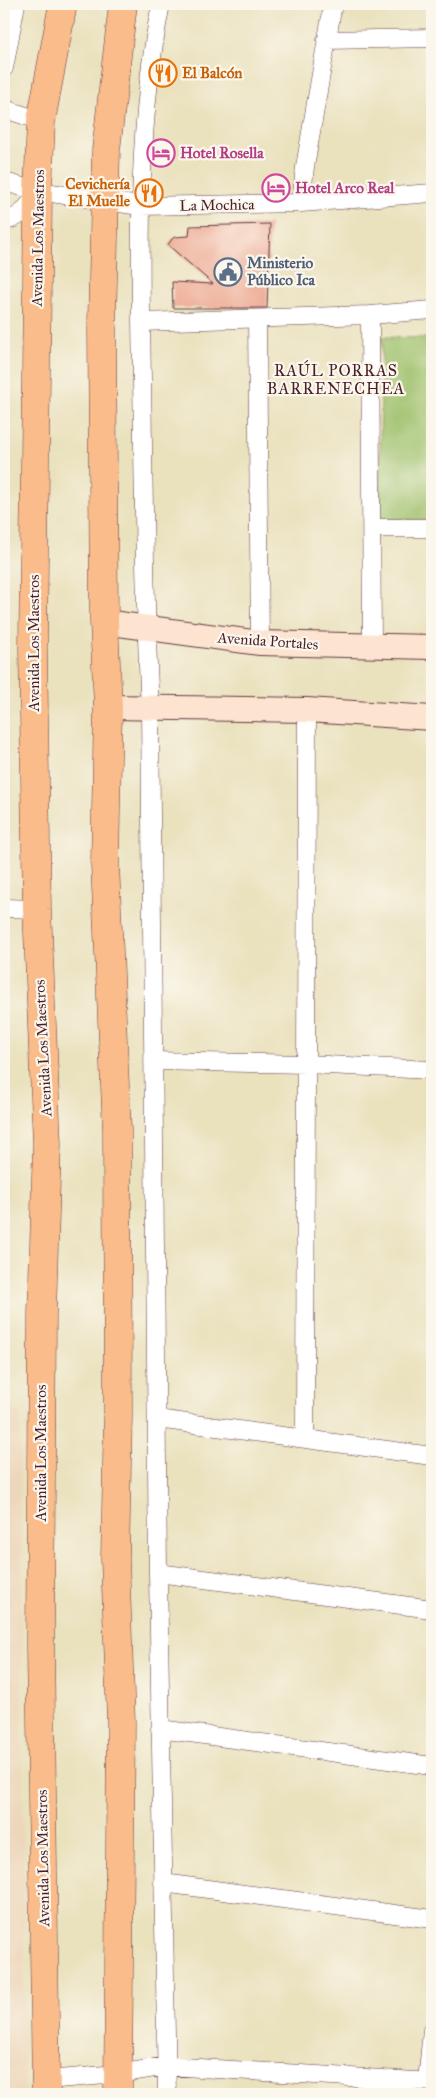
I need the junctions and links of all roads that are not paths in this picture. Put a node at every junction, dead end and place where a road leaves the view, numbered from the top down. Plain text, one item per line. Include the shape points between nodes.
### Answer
1 (16, 4) edge
2 (63, 4) edge
3 (123, 4) edge
4 (161, 4) edge
5 (333, 4) edge
6 (432, 38) edge
7 (326, 40) junction
8 (4, 68) edge
9 (4, 106) edge
10 (41, 121) junction
11 (4, 182) edge
12 (38, 191) junction
13 (432, 193) edge
14 (104, 202) junction
15 (301, 203) junction
16 (140, 206) junction
17 (4, 221) edge
18 (432, 310) edge
19 (370, 315) junction
20 (257, 319) junction
21 (141, 322) junction
22 (372, 528) junction
23 (432, 528) edge
24 (104, 622) junction
25 (146, 628) junction
26 (260, 643) junction
27 (372, 646) junction
28 (432, 647) edge
29 (108, 707) junction
30 (150, 708) junction
31 (308, 710) junction
32 (432, 718) edge
33 (4, 908) edge
34 (37, 909) junction
35 (154, 1061) junction
36 (306, 1064) junction
37 (432, 1070) edge
38 (156, 1419) junction
39 (305, 1438) junction
40 (432, 1456) edge
41 (158, 1573) junction
42 (432, 1609) edge
43 (160, 1729) junction
44 (432, 1766) edge
45 (163, 1883) junction
46 (432, 1919) edge
47 (432, 2030) edge
48 (167, 2066) junction
49 (430, 2082) edge
50 (118, 2084) edge
51 (46, 2087) edge
52 (167, 2094) edge

1 - 8 street
2 - 10 highway, Avenida Los Maestros
3 - 14 highway via 109,118
4 - 16 street via 147,112
5 - 7 street
6 - 7 street
7 - 15 street
9 - 10 street
10 - 12 highway, Avenida Los Maestros
11 - 12 street, La Mochica
12 - 14 street, La Mochica
12 - 17 street via 24,212 14,220
12 - 34 highway, Avenida Los Maestros via 33,647
13 - 15 street, La Mochica
14 - 16 street, La Mochica
14 - 24 highway
15 - 16 street, La Mochica
16 - 21 street
18 - 19 street
19 - 20 street
19 - 22 street
20 - 21 street
20 - 26 street
21 - 25 street
22 - 23 street
22 - 27 street
24 - 25 street, Avenida Portales
24 - 29 highway
25 - 26 street, Avenida Portales
25 - 30 street
26 - 27 street, Avenida Portales
27 - 28 street, Avenida Portales
29 - 30 street
29 - 50 highway via 105,864 117,1130
30 - 31 street
30 - 35 street
31 - 32 street
31 - 36 street
33 - 34 street
34 - 51 highway, Avenida Los Maestros via 47,1144 42,1314 40,1634
35 - 36 street
35 - 38 street
36 - 37 street
36 - 39 street
38 - 39 street
38 - 41 street
39 - 40 street
41 - 42 street
41 - 43 street
43 - 44 street
43 - 45 street
45 - 46 street
45 - 48 street
47 - 49 street
48 - 49 street
48 - 50 street
48 - 52 street
50 - 51 street

